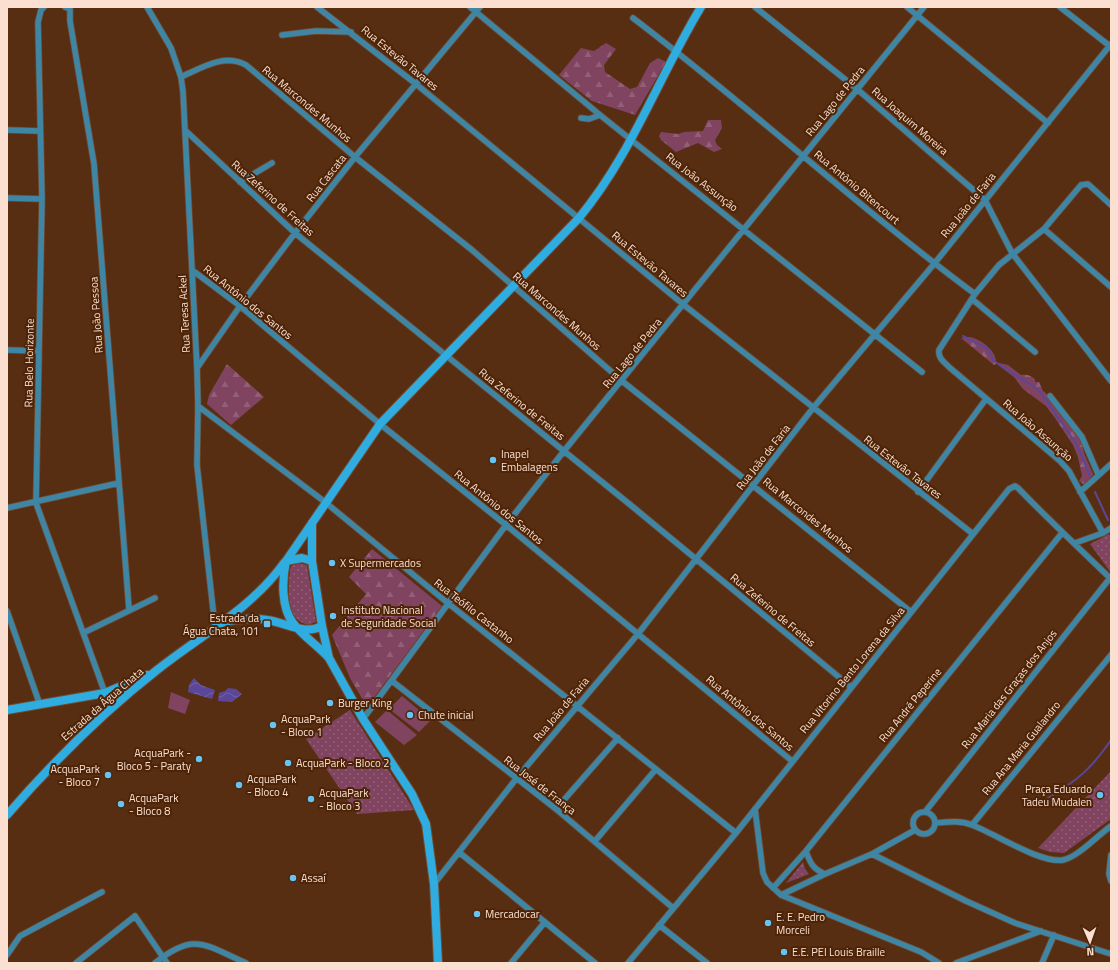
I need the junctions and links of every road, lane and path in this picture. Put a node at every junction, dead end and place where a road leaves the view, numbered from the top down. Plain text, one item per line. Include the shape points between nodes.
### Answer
1 (43, 7) edge
2 (65, 7) edge
3 (147, 7) edge
4 (317, 7) edge
5 (470, 7) edge
6 (701, 7) edge
7 (755, 7) edge
8 (906, 7) edge
9 (924, 7) edge
10 (1060, 7) edge
11 (478, 10) edge
12 (917, 16) junction
13 (633, 18) dead end
14 (351, 32) junction
15 (282, 35) dead end
16 (1110, 46) edge
17 (676, 50) junction
18 (181, 76) junction
19 (416, 84) junction
20 (857, 89) junction
21 (600, 115) junction
22 (581, 118) dead end
23 (1048, 123) junction
24 (7, 130) edge
25 (40, 131) junction
26 (186, 131) junction
27 (632, 139) junction
28 (804, 156) junction
29 (355, 157) junction
30 (272, 163) dead end
31 (240, 182) junction
32 (7, 198) edge
33 (42, 199) junction
34 (985, 200) junction
35 (1111, 205) edge
36 (579, 218) junction
37 (745, 229) junction
38 (1044, 229) junction
39 (295, 233) junction
40 (1012, 253) junction
41 (934, 264) junction
42 (192, 270) junction
43 (513, 286) junction
44 (1111, 287) edge
45 (974, 297) junction
46 (684, 305) junction
47 (240, 306) junction
48 (876, 334) junction
49 (7, 350) edge
50 (39, 351) junction
51 (1035, 352) dead end
52 (445, 355) junction
53 (197, 368) junction
54 (922, 372) dead end
55 (622, 381) junction
56 (1111, 381) edge
57 (1050, 396) dead end
58 (986, 399) junction
59 (198, 406) junction
60 (813, 408) junction
61 (380, 424) junction
62 (564, 451) junction
63 (1111, 464) edge
64 (1098, 474) junction
65 (119, 484) junction
66 (754, 485) junction
67 (918, 492) junction
68 (1080, 492) junction
69 (325, 502) junction
70 (36, 503) junction
71 (7, 508) edge
72 (312, 523) junction
73 (506, 525) junction
74 (1111, 528) edge
75 (1062, 533) junction
76 (1103, 533) junction
77 (973, 534) junction
78 (1075, 543) junction
79 (695, 559) junction
80 (286, 561) junction
81 (312, 561) junction
82 (1110, 578) edge
83 (155, 598) dead end
84 (449, 604) junction
85 (129, 609) junction
86 (7, 611) edge
87 (911, 612) junction
88 (222, 622) junction
89 (322, 626) junction
90 (215, 627) junction
91 (298, 628) junction
92 (83, 633) junction
93 (638, 634) junction
94 (1111, 655) edge
95 (329, 658) junction
96 (157, 670) junction
97 (392, 681) junction
98 (851, 687) junction
99 (105, 692) junction
100 (40, 705) junction
101 (577, 705) junction
102 (7, 710) edge
103 (363, 719) junction
104 (618, 738) junction
105 (792, 761) junction
106 (656, 768) junction
107 (516, 779) junction
108 (556, 809) junction
109 (755, 809) junction
110 (925, 812) junction
111 (7, 815) edge
112 (935, 823) junction
113 (972, 825) junction
114 (1111, 826) edge
115 (914, 830) junction
116 (736, 833) junction
117 (595, 841) junction
118 (806, 850) junction
119 (460, 853) junction
120 (872, 854) junction
121 (1111, 855) edge
122 (825, 874) junction
123 (1111, 881) edge
124 (434, 884) junction
125 (773, 888) junction
126 (102, 892) dead end
127 (780, 895) junction
128 (673, 908) junction
129 (545, 922) junction
130 (659, 925) junction
131 (1041, 931) junction
132 (1054, 935) junction
133 (1111, 954) edge
134 (7, 955) edge
135 (163, 957) junction
136 (76, 963) edge
137 (155, 963) edge
138 (167, 963) edge
139 (246, 963) edge
140 (438, 963) edge
141 (511, 963) edge
142 (595, 963) edge
143 (628, 963) edge
144 (707, 963) edge
145 (939, 963) edge
146 (956, 963) edge
147 (1042, 963) edge

1 - 25 street, Rua Belo Horizonte via 38,22
2 - 65 street, Rua João Pessoa via 70,9 94,164
3 - 18 street, Rua Teresa Ackel via 166,38
4 - 14 street, Rua Estevão Tavares
5 - 11 street, Rua João Assunção
6 - 17 main road, Estrada da Água Chata
7 - 20 street, Rua Joaquim Moreira
8 - 12 street
9 - 12 street, Rua Lago de Pedra
10 - 16 street
11 - 19 street, Rua Cascata
11 - 21 street, Rua João Assunção
12 - 20 street, Rua Lago de Pedra
12 - 23 street
13 - 17 street, Rua Antônio Bitencourt
14 - 15 street via 316,31
14 - 19 street, Rua Estevão Tavares
16 - 23 street, Rua João de Faria
17 - 27 main road, Estrada da Água Chata
17 - 28 street, Rua Antônio Bitencourt
18 - 26 street, Rua Teresa Ackel
18 - 29 street, Rua Marcondes Munhos via 211,63 238,61
19 - 29 street, Rua Cascata
19 - 36 street, Rua Estevão Tavares
20 - 28 street, Rua Lago de Pedra
20 - 34 street, Rua Joaquim Moreira
21 - 22 street via 589,119
21 - 27 street, Rua João Assunção
23 - 34 street, Rua João de Faria
24 - 25 street
25 - 33 street, Rua Belo Horizonte
26 - 31 street, Rua Zeferino de Freitas
26 - 42 street, Rua Teresa Ackel
27 - 36 main road, Estrada da Água Chata via 612,175
27 - 37 street, Rua João Assunção
28 - 37 street, Rua Lago de Pedra
28 - 41 street, Rua Antônio Bitencourt
29 - 39 street, Rua Cascata
29 - 43 street, Rua Marcondes Munhos
30 - 31 street
31 - 39 street, Rua Zeferino de Freitas
32 - 33 street
33 - 50 street, Rua Belo Horizonte
34 - 40 street, Rua Joaquim Moreira
34 - 41 street, Rua João de Faria
35 - 38 street via 1085,183
36 - 43 main road, Estrada da Água Chata
36 - 46 street, Rua Estevão Tavares
37 - 46 street, Rua Lago de Pedra
37 - 48 street, Rua João Assunção
38 - 40 street
38 - 44 street
39 - 47 street, Rua Cascata
39 - 52 street, Rua Zeferino de Freitas
40 - 45 street
40 - 56 street, Rua Joaquim Moreira
41 - 45 street, Rua Antônio Bitencourt
41 - 48 street, Rua João de Faria
42 - 47 street, Rua Antônio dos Santos
42 - 53 street, Rua Teresa Ackel
43 - 52 main road, Estrada da Água Chata
43 - 55 street, Rua Marcondes Munhos
45 - 51 street, Rua Antônio Bitencourt
45 - 58 street, Rua João Assunção via 939,350 940,358
46 - 55 street, Rua Lago de Pedra
46 - 60 street, Rua Estevão Tavares
47 - 53 street, Rua Cascata
47 - 61 street, Rua Antônio dos Santos
48 - 54 street, Rua João Assunção
48 - 60 street, Rua João de Faria
49 - 50 street
50 - 70 street, Rua Belo Horizonte
52 - 61 main road, Estrada da Água Chata
52 - 62 street, Rua Zeferino de Freitas
53 - 59 street, Rua Teresa Ackel
55 - 62 street, Rua Lago de Pedra
55 - 66 street, Rua Marcondes Munhos
57 - 64 street via 1082,437
58 - 67 street
58 - 68 street, Rua João Assunção via 1060,460
59 - 69 street, Rua Teófilo Castanho
59 - 90 street, Rua Teresa Ackel via 197,465
60 - 66 street, Rua João de Faria
60 - 67 street, Rua Estevão Tavares
61 - 69 main road, Estrada da Água Chata
61 - 73 street, Rua Antônio dos Santos
62 - 73 street, Rua Lago de Pedra
62 - 79 street, Rua Zeferino de Freitas
63 - 64 street
64 - 68 street
65 - 70 street
65 - 85 street, Rua João Pessoa
66 - 79 street, Rua João de Faria
66 - 87 street, Rua Marcondes Munhos
67 - 77 street, Rua Estevão Tavares
68 - 76 street, Rua João Assunção
69 - 72 main road, Estrada da Água Chata
69 - 84 street, Rua Teófilo Castanho
70 - 71 street
70 - 92 street, Rua Belo Horizonte
72 - 80 main road, Estrada da Água Chata
72 - 81 main road
73 - 84 street, Rua Lago de Pedra
73 - 93 street, Rua Antônio dos Santos
74 - 76 street
75 - 77 street, Rua Vitorino Bento Lorena da Silva via 1015,486 1009,489
75 - 78 street
75 - 118 street, Rua André Peperine
76 - 78 street
77 - 87 street, Rua Vitorino Bento Lorena da Silva
78 - 82 street
79 - 93 street, Rua João de Faria
79 - 98 street, Rua Zeferino de Freitas
80 - 81 main road via 302,558
80 - 88 main road, Estrada da Água Chata via 265,587
80 - 91 main road via 283,576 285,604 288,614
81 - 89 main road
82 - 110 street, Rua Maria das Graças dos Anjos
83 - 85 street
84 - 97 street, Rua Lago de Pedra
84 - 101 street, Rua Teófilo Castanho
85 - 92 street
86 - 100 street
87 - 98 street, Rua Vitorino Bento Lorena da Silva
88 - 90 main road, Estrada da Água Chata
88 - 91 main road, Estrada da Água Chata via 250,618 283,622
89 - 91 main road via 310,630
89 - 95 main road
90 - 96 main road, Estrada da Água Chata
91 - 95 main road
92 - 99 street, Rua Belo Horizonte
93 - 101 street, Rua João de Faria
93 - 105 street, Rua Antônio dos Santos
94 - 113 street, Rua Ana Maria Gualandro
95 - 103 main road
96 - 99 main road
96 - 111 main road, Estrada da Água Chata via 78,738
97 - 103 street, Rua Lago de Pedra
97 - 107 street, Rua José de França
98 - 105 street, Rua Vitorino Bento Lorena da Silva
99 - 100 main road
100 - 102 main road
101 - 104 street, Rua Teófilo Castanho
101 - 107 street, Rua João de Faria
103 - 124 main road via 421,809 430,845
104 - 106 street, Rua Teófilo Castanho
104 - 108 street
105 - 109 street, Rua Vitorino Bento Lorena da Silva
106 - 116 street, Rua Teófilo Castanho
106 - 117 street
107 - 108 street, Rua José de França
107 - 119 street, Rua João de Faria
108 - 117 street, Rua José de França
109 - 116 street, Rua Vitorino Bento Lorena da Silva
109 - 125 street via 763,873
110 - 112 street via 933,817
110 - 115 street via 915,816 912,823
112 - 113 street via 954,822
112 - 115 street via 933,830 927,834 920,834
113 - 114 street via 1038,855 1063,860
115 - 120 street
116 - 128 street, Rua Vitorino Bento Lorena da Silva
117 - 128 street, Rua José de França
118 - 122 street via 810,863
118 - 125 street, Rua André Peperine
119 - 124 street, Rua João de Faria
119 - 129 street
120 - 122 street
120 - 131 street via 966,901 1015,923
121 - 123 street
122 - 127 street
124 - 140 main road
125 - 127 street
126 - 134 street via 20,936
127 - 145 street via 921,952
128 - 130 street, Rua Vitorino Bento Lorena da Silva
129 - 141 street
129 - 142 street
130 - 143 street, Rua Vitorino Bento Lorena da Silva
130 - 144 street
131 - 132 street
131 - 146 street
132 - 133 street
132 - 147 street
135 - 136 street via 135,916
135 - 137 street
135 - 138 street
135 - 139 street via 177,947 196,943 204,944

